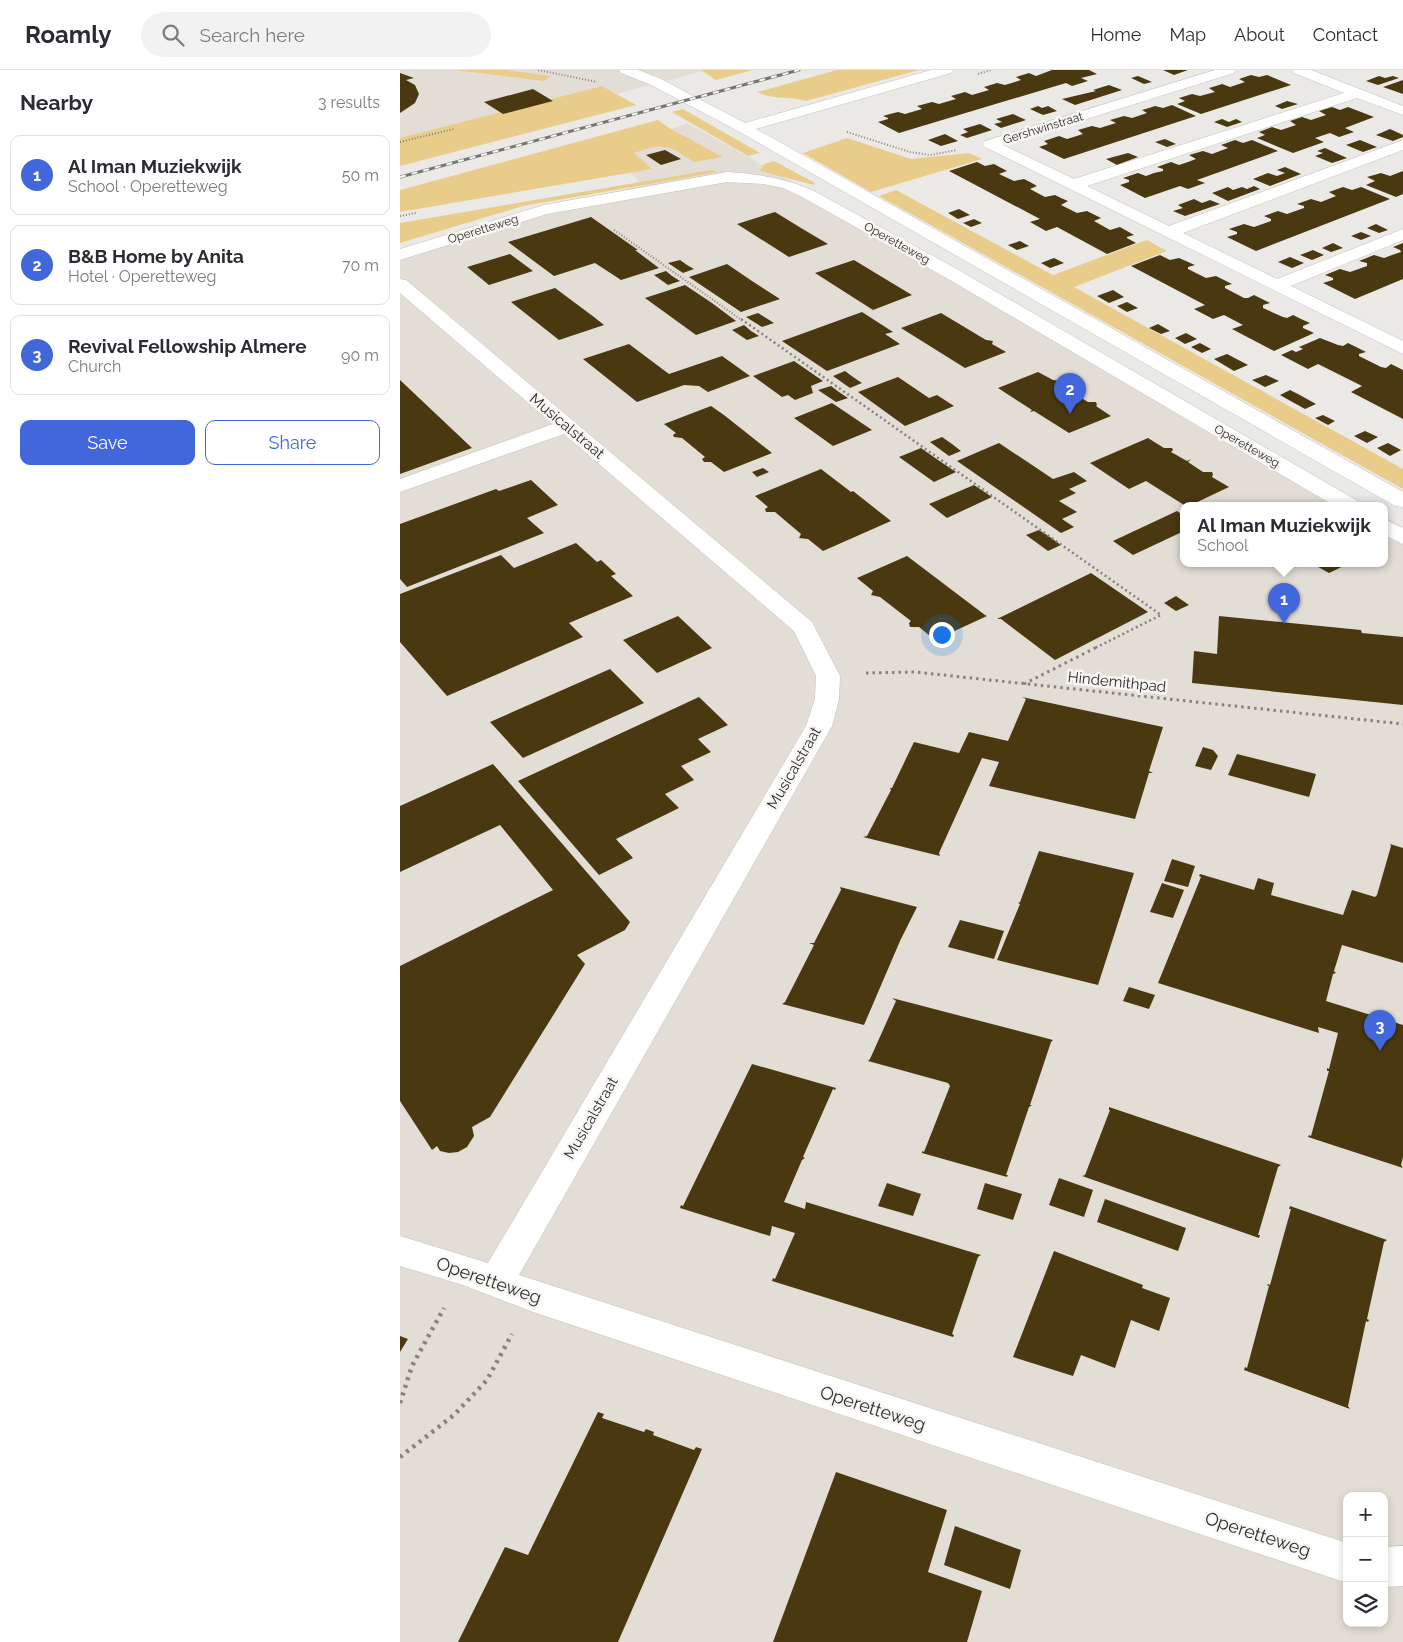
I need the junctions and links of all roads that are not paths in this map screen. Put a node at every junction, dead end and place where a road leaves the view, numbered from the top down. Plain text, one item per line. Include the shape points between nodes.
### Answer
1 (626, 70) edge
2 (946, 70) edge
3 (1229, 70) edge
4 (1299, 70) edge
5 (1358, 93) junction
6 (1403, 111) edge
7 (743, 128) junction
8 (1403, 145) edge
9 (1073, 185) junction
10 (1169, 232) junction
11 (1403, 234) edge
12 (400, 255) edge
13 (400, 284) edge
14 (1277, 285) junction
15 (1398, 340) edge
16 (566, 426) junction
17 (400, 486) edge
18 (1403, 501) edge
19 (1343, 502) edge
20 (1388, 528) edge
21 (1403, 537) edge
22 (400, 1251) edge
23 (480, 1276) junction
24 (1343, 1562) edge
25 (1403, 1566) edge
26 (1388, 1567) edge

1 - 7 street via 654,81
2 - 7 street
3 - 9 street, Gershwinstraat via 990,144
4 - 5 street
5 - 6 street
5 - 9 street
7 - 18 street
8 - 10 street
9 - 10 street, Gershwinstraat
10 - 14 street, Gershwinstraat
11 - 14 street
12 - 19 street, Operetteweg via 544,210 577,204 727,177 763,179 788,185 949,272
13 - 16 street, Musicalstraat
14 - 15 street, Gershwinstraat
16 - 17 street
16 - 23 street, Musicalstraat via 804,627 828,676 827,699 820,726
20 - 21 street
22 - 23 street, Operetteweg
23 - 24 street, Operetteweg
25 - 26 street

